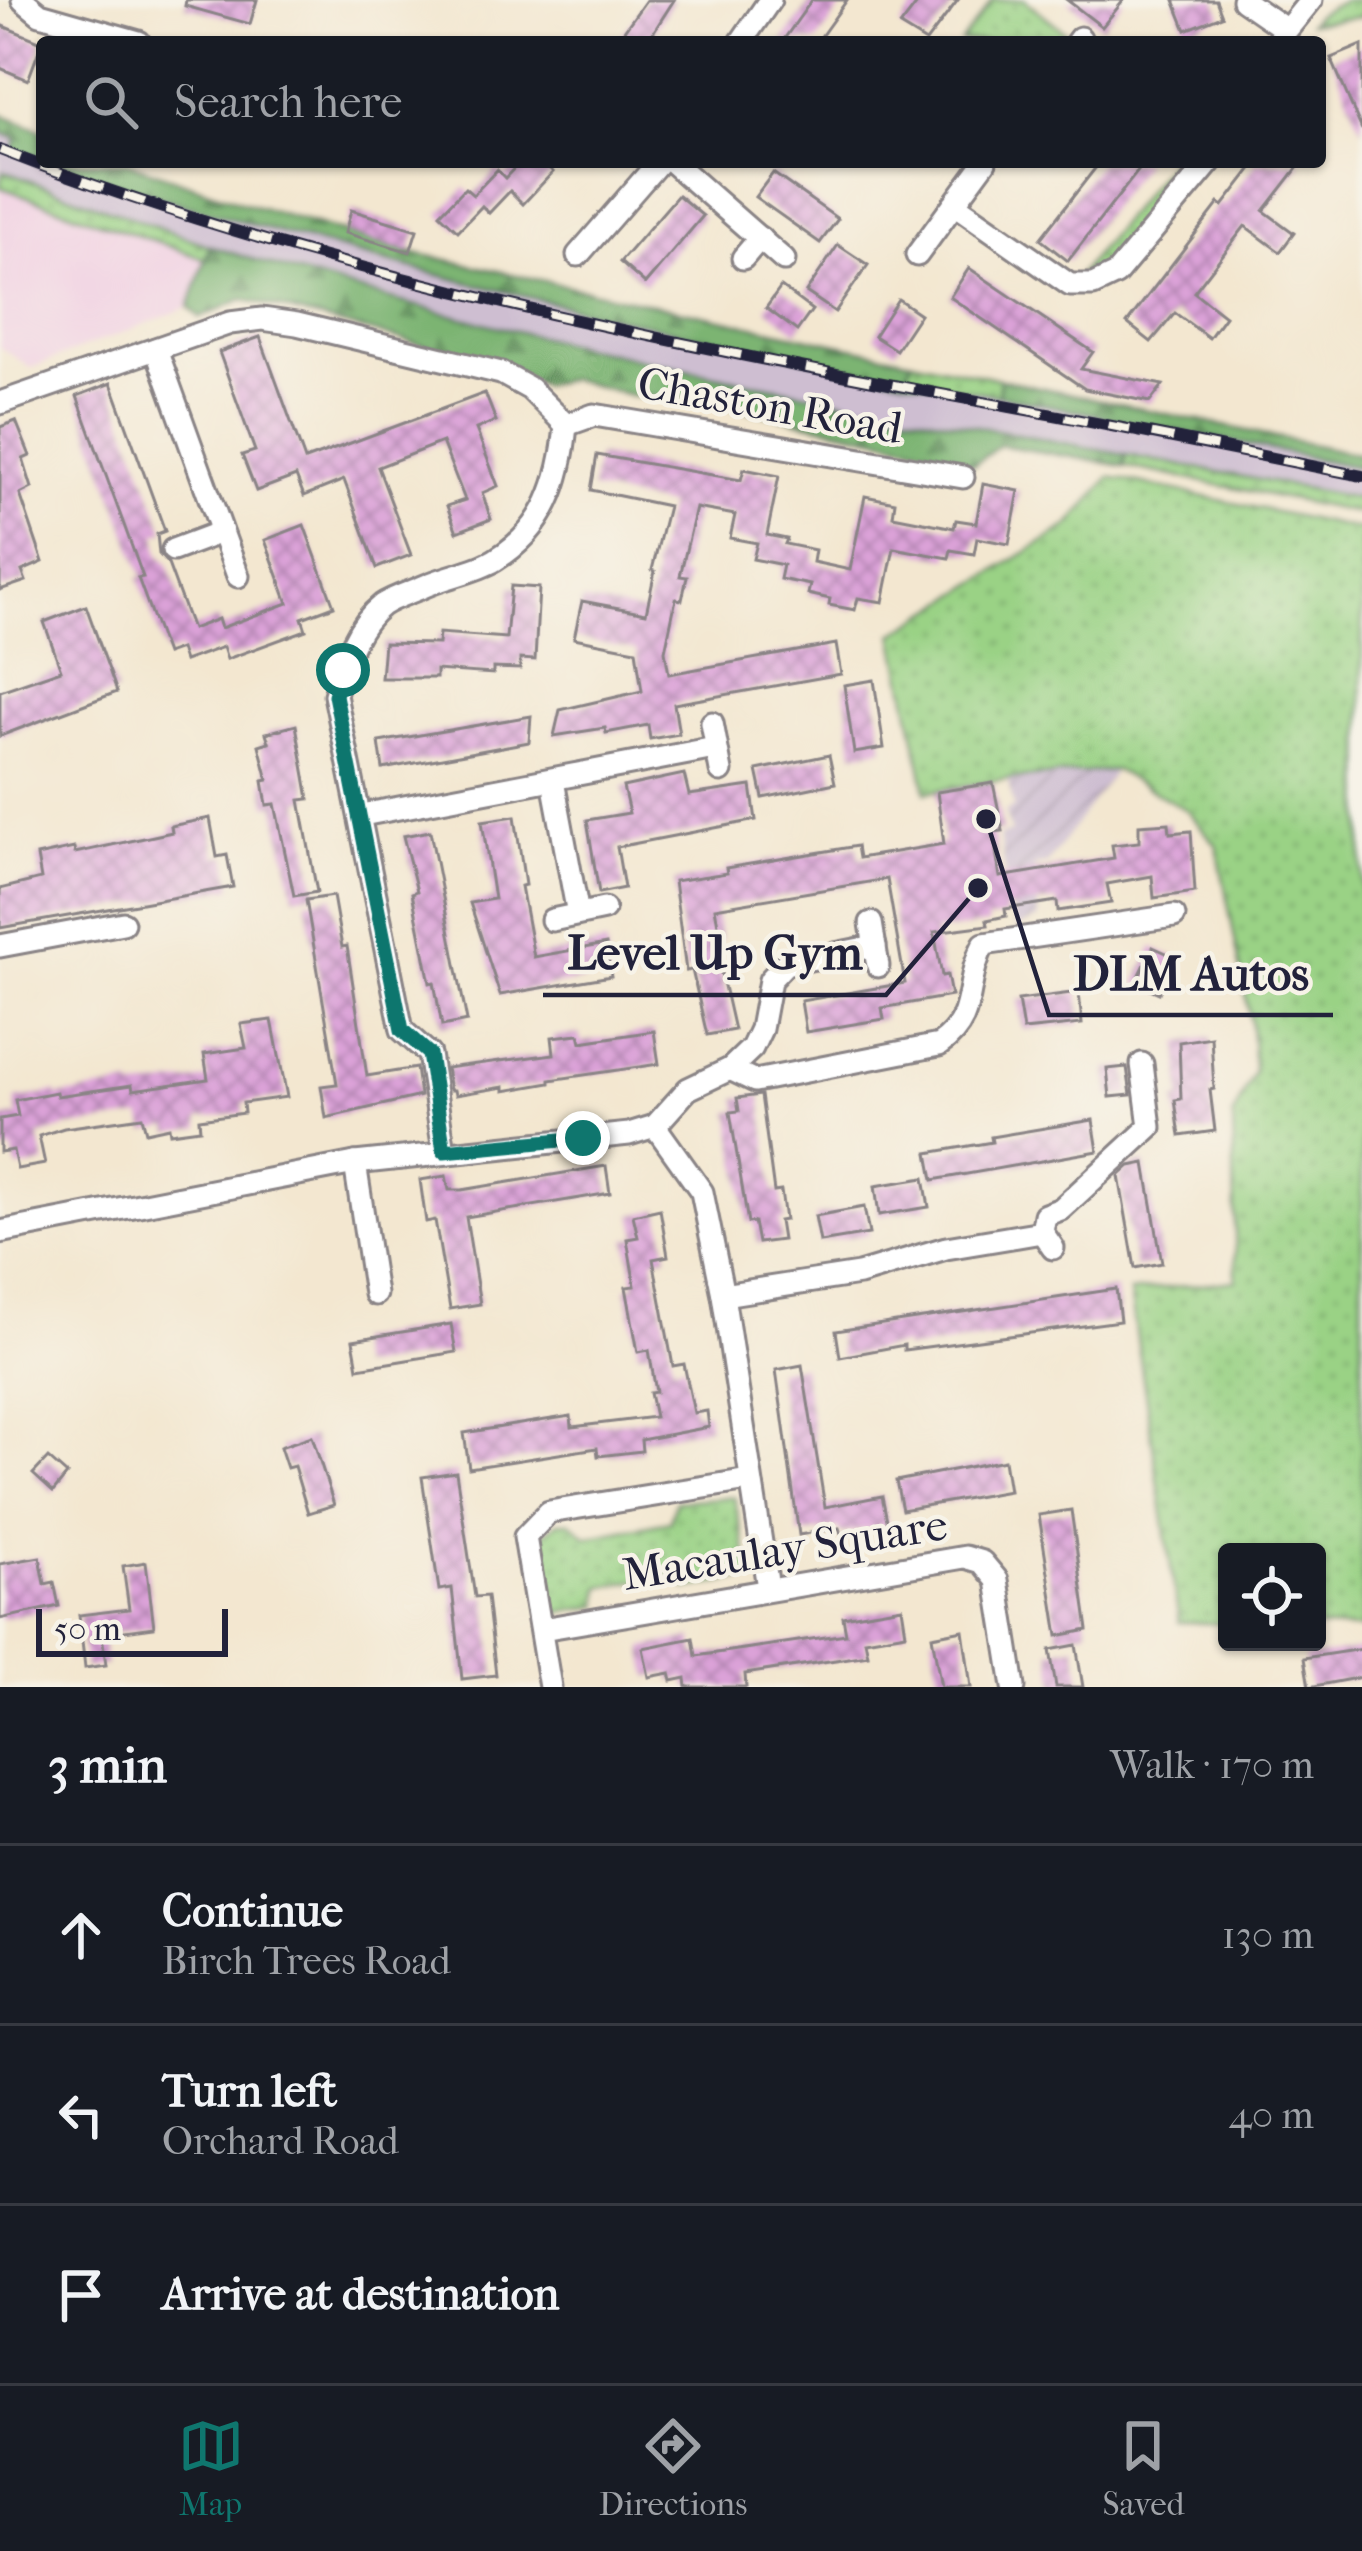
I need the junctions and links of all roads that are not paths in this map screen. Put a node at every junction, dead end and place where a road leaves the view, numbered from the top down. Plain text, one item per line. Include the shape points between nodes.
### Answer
1 (23, 0) edge
2 (770, 0) edge
3 (1243, 0) edge
4 (1311, 0) edge
5 (1281, 35) edge
6 (118, 36) edge
7 (745, 36) edge
8 (654, 168) edge
9 (679, 168) edge
10 (982, 168) edge
11 (1205, 168) edge
12 (955, 204) junction
13 (760, 238) junction
14 (578, 255) dead end
15 (916, 255) dead end
16 (743, 258) dead end
17 (784, 260) dead end
18 (156, 349) junction
19 (0, 404) edge
20 (566, 425) junction
21 (963, 477) dead end
22 (221, 532) junction
23 (173, 550) dead end
24 (238, 576) dead end
25 (712, 723) dead end
26 (715, 748) junction
27 (721, 771) dead end
28 (554, 781) junction
29 (362, 815) junction
30 (604, 908) dead end
31 (578, 914) junction
32 (1174, 916) dead end
33 (551, 920) dead end
34 (122, 923) dead end
35 (875, 945) dead end
36 (0, 946) edge
37 (1142, 1064) dead end
38 (730, 1070) junction
39 (655, 1126) junction
40 (444, 1151) junction
41 (355, 1162) junction
42 (0, 1232) edge
43 (375, 1294) dead end
44 (724, 1294) junction
45 (749, 1480) junction
46 (768, 1588) junction
47 (542, 1629) junction
48 (550, 1687) edge
49 (1014, 1687) edge

1 - 6 street via 40,14
2 - 7 street
3 - 5 street
4 - 5 street
8 - 14 street
9 - 13 street
10 - 12 street
11 - 12 street via 1116,274 1093,285 1070,284
12 - 15 street
13 - 16 street
13 - 17 street
18 - 19 street
18 - 20 street via 230,323 297,324 502,374
18 - 22 street
20 - 21 street, Chaston Road via 594,415
20 - 29 street via 555,485 533,530 493,562 382,605 350,646 335,695
22 - 23 street
22 - 24 street
25 - 26 street
26 - 27 street
26 - 28 street
28 - 29 street
28 - 31 street
29 - 40 street via 402,1030 429,1054
30 - 31 street
31 - 33 street
32 - 38 street via 984,944 966,1014 939,1045 755,1081
34 - 36 street
35 - 38 street via 785,964 770,980 752,1048
37 - 44 street via 1150,1126 1045,1215 1047,1240 946,1248 859,1274
38 - 39 street via 688,1089
39 - 40 street
39 - 44 street via 702,1192
40 - 41 street
41 - 42 street
41 - 43 street
44 - 45 street
45 - 46 street
45 - 47 street, Macaulay Square via 549,1512 525,1537
46 - 47 street, Macaulay Square
46 - 49 street, Macaulay Square via 936,1559 982,1562 997,1580
47 - 48 street, Macaulay Square

